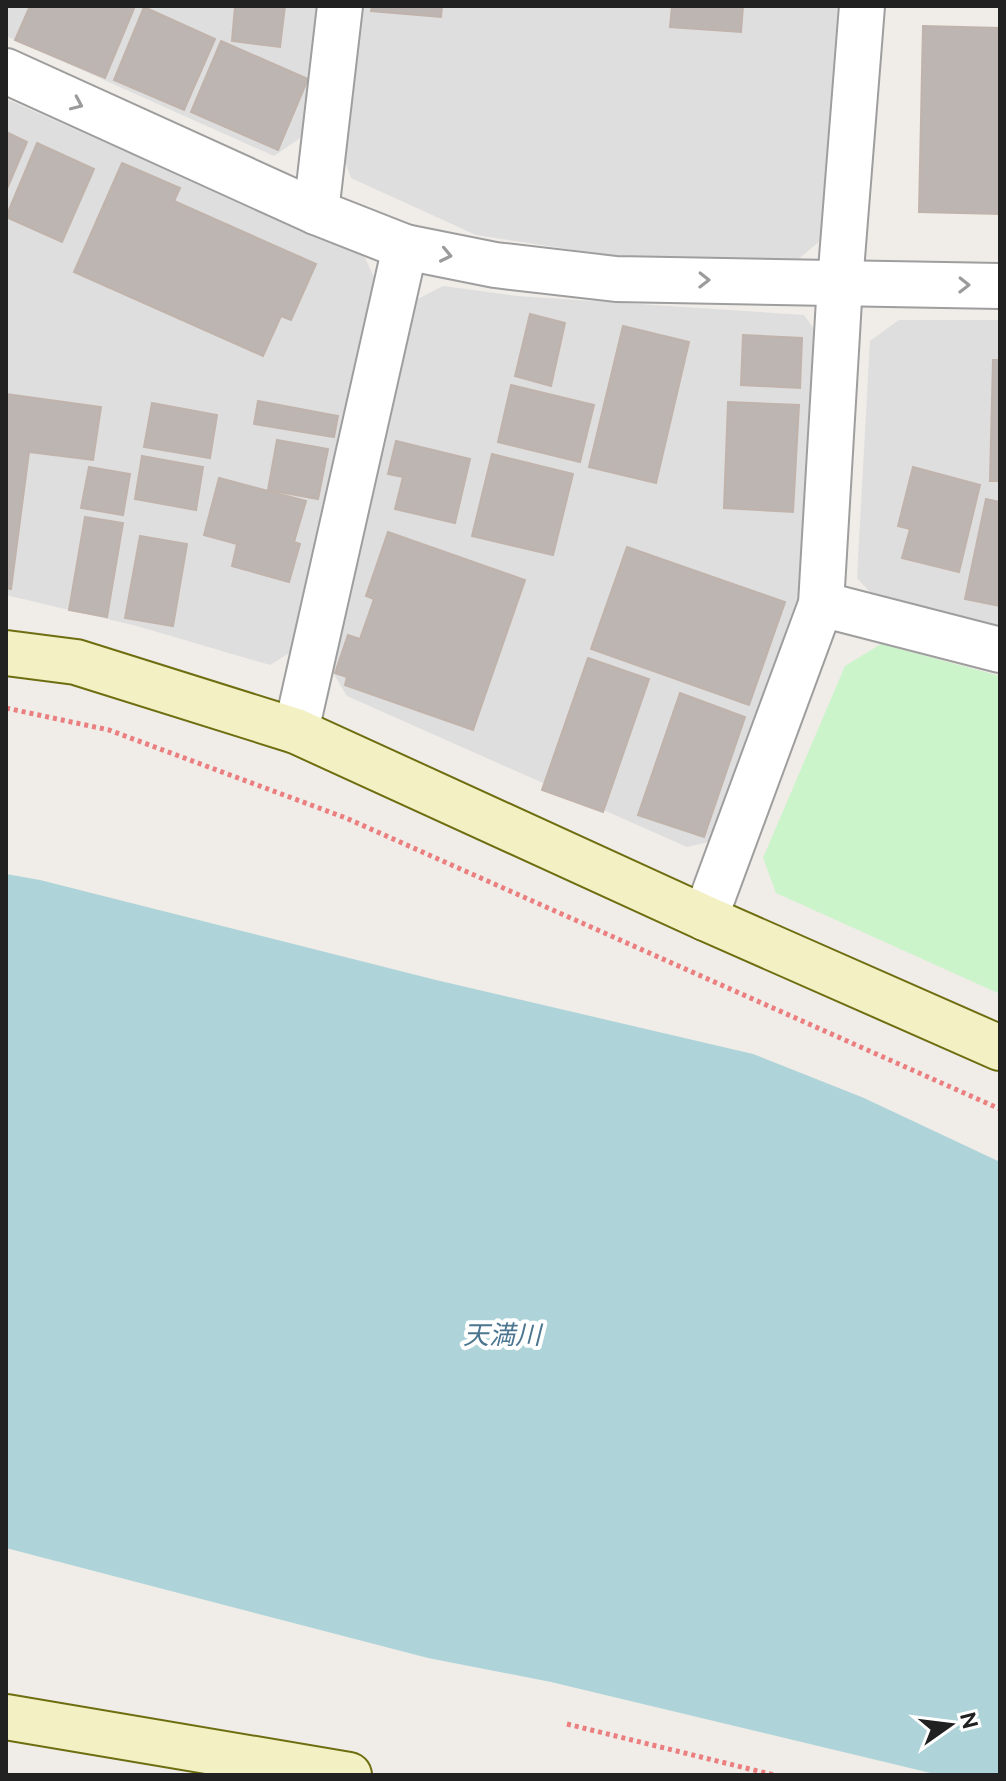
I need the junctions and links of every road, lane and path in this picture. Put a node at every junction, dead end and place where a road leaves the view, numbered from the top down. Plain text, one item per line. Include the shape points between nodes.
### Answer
1 (340, 6) edge
2 (862, 6) edge
3 (6, 71) edge
4 (316, 212) junction
5 (405, 247) junction
6 (840, 283) junction
7 (1000, 286) edge
8 (821, 604) junction
9 (1000, 650) edge
10 (6, 653) edge
11 (6, 708) edge
12 (296, 731) junction
13 (705, 918) junction
14 (1000, 1048) edge
15 (1000, 1109) edge
16 (6, 1717) edge
17 (567, 1724) dead end
18 (349, 1775) edge
19 (774, 1775) edge

1 - 4 street
2 - 6 street
3 -> 4 street
4 - 5 street
5 -> 6 street via 495,265 616,279
5 - 12 street
6 -> 7 street
6 - 8 street
8 - 9 street
8 - 13 street
10 - 12 street via 76,662
11 - 15 path via 109,730 346,818
12 - 13 street
13 - 14 street
16 - 18 street
17 - 19 path

